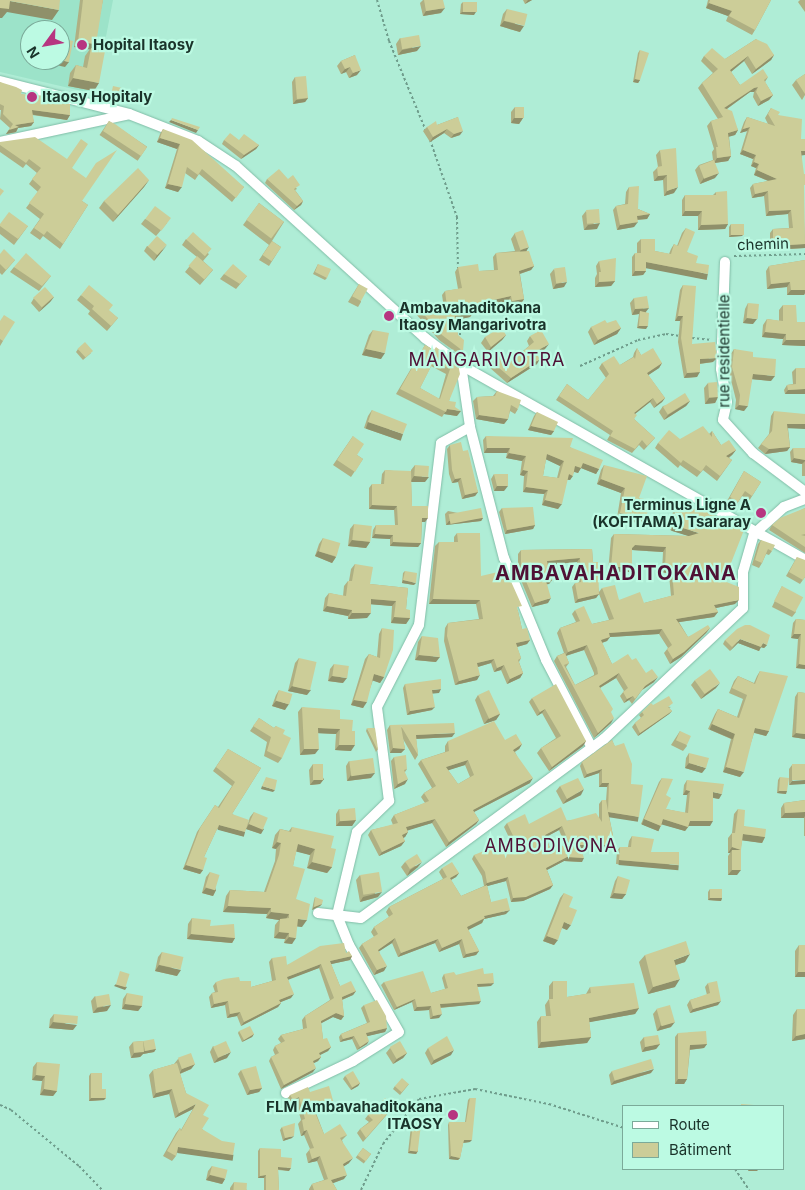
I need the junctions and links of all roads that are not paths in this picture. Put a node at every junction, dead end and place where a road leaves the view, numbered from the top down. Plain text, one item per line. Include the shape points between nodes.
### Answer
1 (0, 81) edge
2 (129, 114) junction
3 (0, 142) edge
4 (725, 262) road end
5 (461, 365) junction
6 (470, 427) junction
7 (805, 492) edge
8 (805, 499) edge
9 (754, 534) junction
10 (805, 560) edge
11 (592, 748) junction
12 (318, 913) dead end
13 (337, 915) junction
14 (286, 1093) dead end

1 - 2 street
2 - 3 street
2 - 5 street via 198,141 236,166 392,308
4 - 7 street, rue residentielle via 721,369 727,402 723,420 753,453
5 - 6 street
5 - 9 street
6 - 11 street via 504,558 546,660
6 - 13 street via 441,443 419,625 377,707 389,801 357,832
8 - 9 street via 784,507
9 - 10 street
9 - 11 street via 743,572 743,608
11 - 13 street via 362,918
12 - 13 street
13 - 14 street via 349,945 399,1032 353,1061

